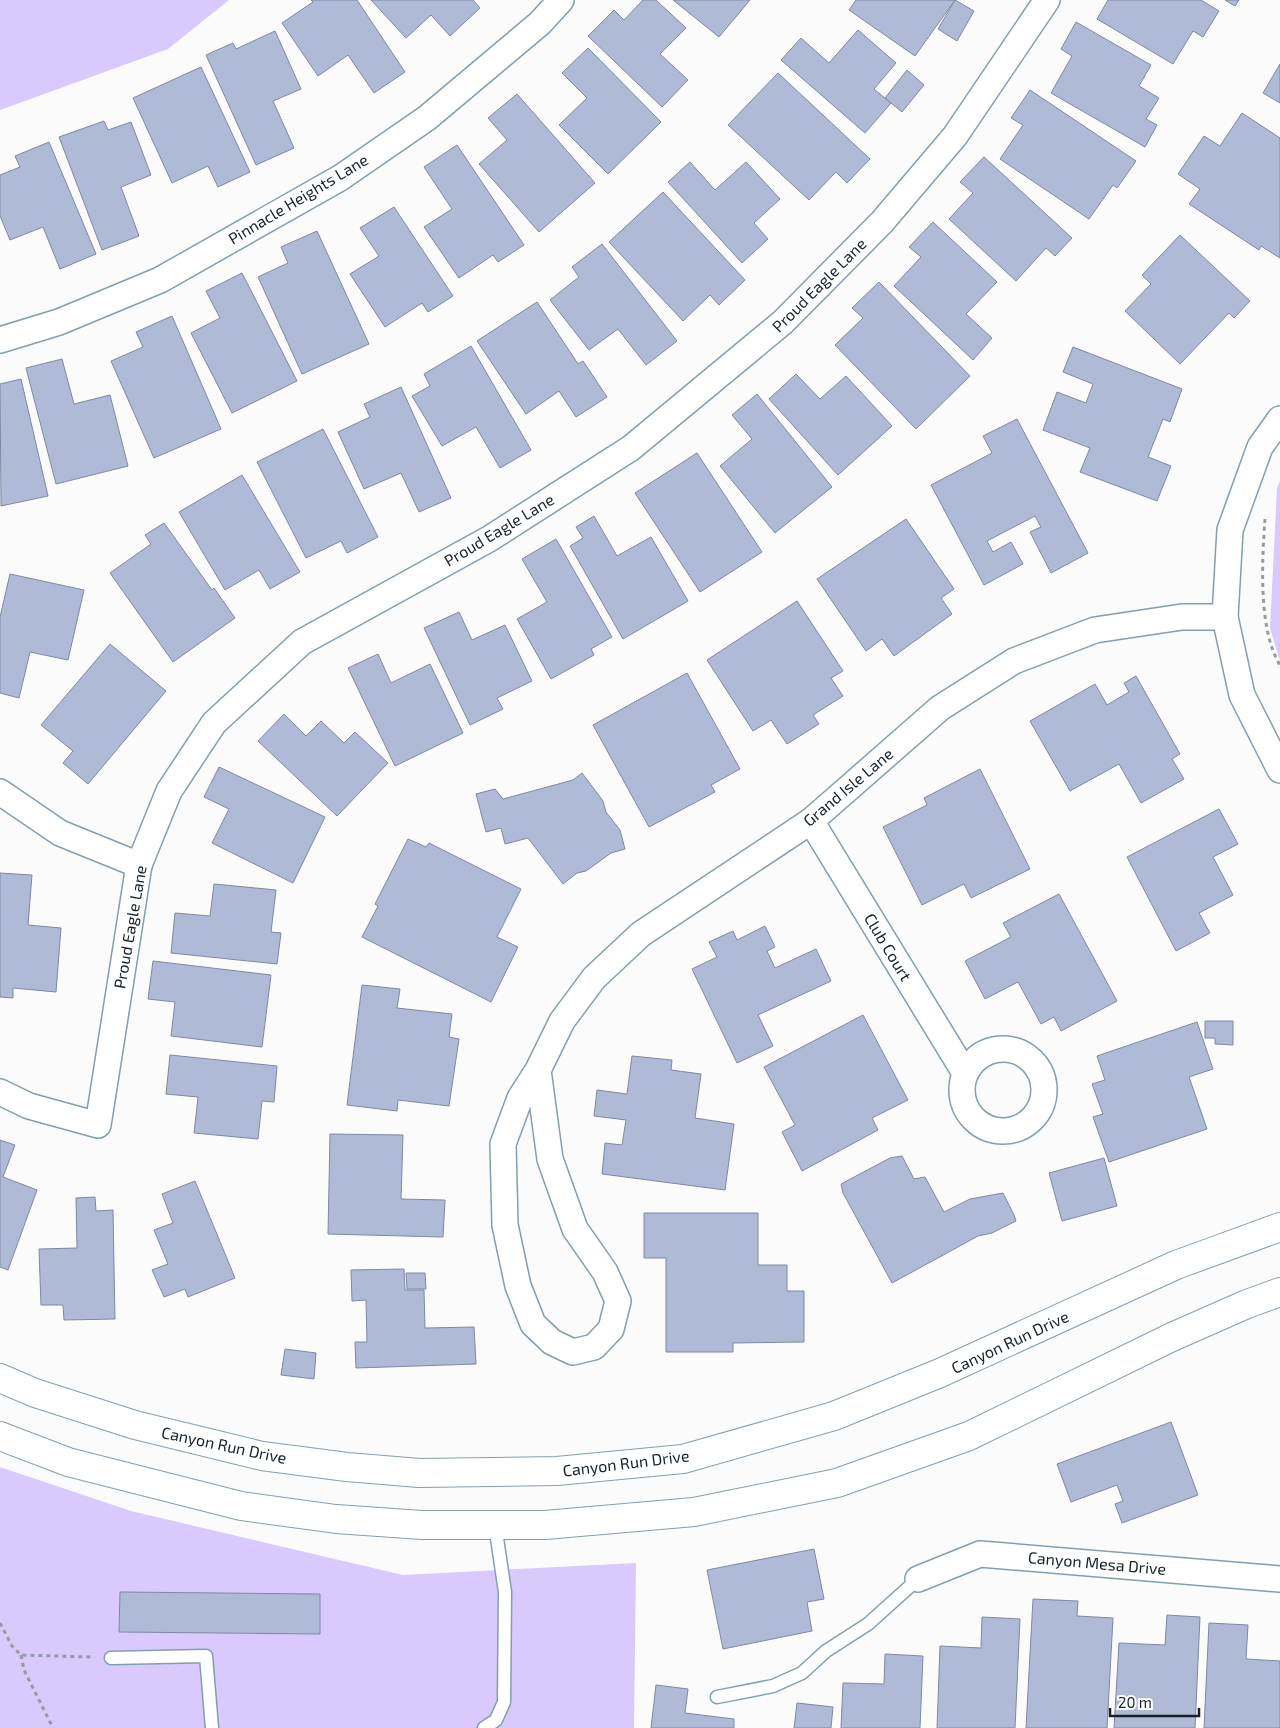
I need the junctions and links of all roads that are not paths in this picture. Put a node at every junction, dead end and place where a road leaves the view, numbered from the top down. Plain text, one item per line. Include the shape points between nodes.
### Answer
1 (561, 0) edge
2 (1047, 0) edge
3 (0, 340) edge
4 (1280, 419) edge
5 (1225, 617) junction
6 (1280, 770) edge
7 (0, 792) edge
8 (811, 821) junction
9 (139, 865) junction
10 (538, 1070) junction
11 (965, 1073) dead end
12 (0, 1092) edge
13 (1280, 1226) edge
14 (1280, 1292) edge
15 (0, 1378) edge
16 (0, 1436) edge
17 (495, 1525) junction
18 (918, 1579) joint
19 (1280, 1579) edge
20 (111, 1658) road end
21 (717, 1697) dead end
22 (212, 1728) edge
23 (484, 1728) edge

1 - 3 street, Pinnacle Heights Lane via 540,23 427,118 340,178 160,280 60,322
2 - 9 street, Proud Eagle Lane via 955,136 882,222 783,322 631,448 489,539 302,642 214,723 169,790
4 - 5 street via 1260,447 1230,530
5 - 6 street via 1242,695
5 - 8 street, Grand Isle Lane via 1182,617 1096,630 1014,661 940,708
7 - 9 street via 60,833
8 - 10 street, Grand Isle Lane via 634,940 594,978 562,1021
8 - 11 street, Club Court
9 - 12 street, Proud Eagle Lane via 98,1125 29,1106
10 - 10 street, Grand Isle Lane via 520,1098 503,1144 505,1224 518,1286 533,1324 552,1342 573,1352 594,1348 611,1329 618,1301 605,1272 575,1229 550,1159
13 - 15 street, Canyon Run Drive via 1176,1265 940,1373 834,1416 683,1459 557,1471 419,1473 347,1468 262,1456 135,1425 35,1394
14 - 17 street via 1172,1337 969,1436 837,1483 694,1512 545,1525
16 - 17 street via 68,1462 241,1506 345,1520
17 - 23 lane via 505,1592 504,1702 496,1720
18 - 19 street, Canyon Mesa Drive via 980,1554
18 - 21 lane via 868,1624 826,1651 802,1673 773,1686
20 - 22 lane via 206,1656

